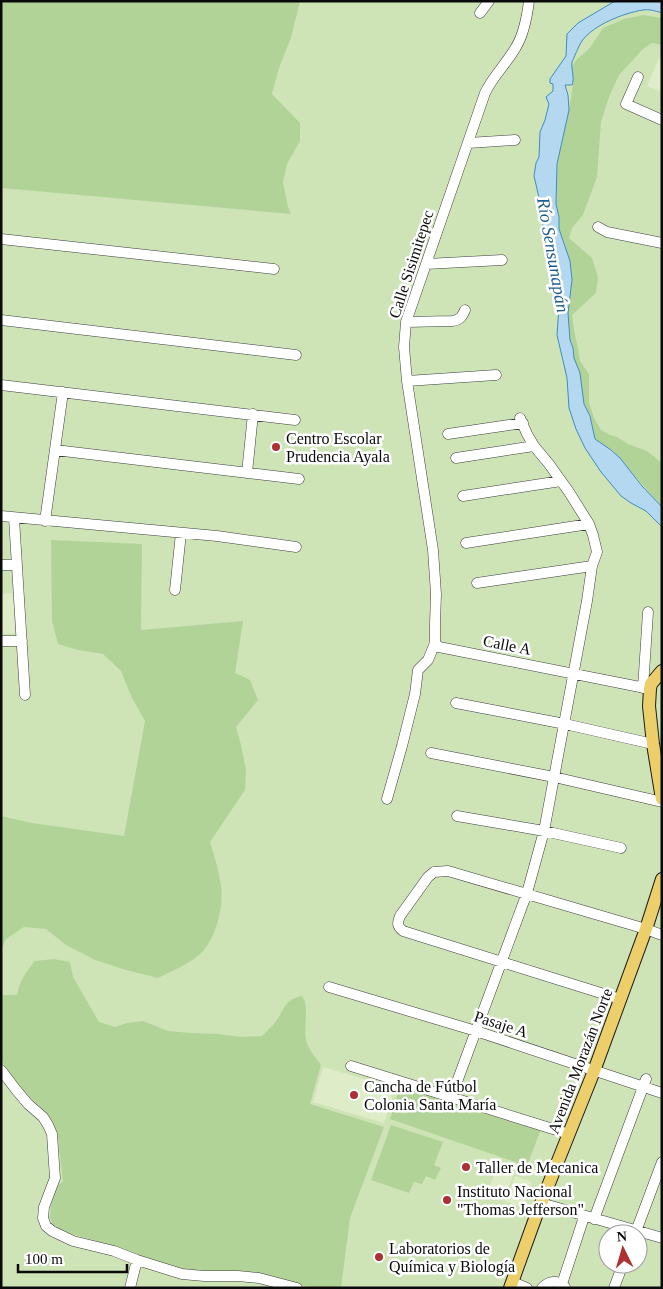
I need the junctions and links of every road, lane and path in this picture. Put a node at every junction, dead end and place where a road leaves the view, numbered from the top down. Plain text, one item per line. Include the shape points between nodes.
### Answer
1 (489, 1) edge
2 (529, 1) edge
3 (480, 13) dead end
4 (638, 77) dead end
5 (662, 120) edge
6 (515, 140) dead end
7 (468, 143) junction
8 (598, 227) dead end
9 (1, 239) edge
10 (662, 243) edge
11 (502, 260) dead end
12 (426, 264) junction
13 (274, 269) dead end
14 (465, 310) dead end
15 (1, 320) edge
16 (406, 322) junction
17 (296, 355) dead end
18 (496, 375) dead end
19 (407, 381) junction
20 (1, 385) edge
21 (63, 392) junction
22 (253, 414) junction
23 (295, 420) dead end
24 (448, 434) dead end
25 (534, 446) junction
26 (55, 450) junction
27 (456, 458) dead end
28 (247, 473) junction
29 (300, 479) dead end
30 (561, 481) junction
31 (463, 496) dead end
32 (1, 516) edge
33 (14, 518) junction
34 (45, 521) junction
35 (589, 524) junction
36 (181, 533) junction
37 (466, 542) dead end
38 (296, 546) dead end
39 (17, 565) junction
40 (1, 566) edge
41 (592, 566) junction
42 (477, 583) dead end
43 (175, 590) dead end
44 (648, 612) dead end
45 (1, 641) edge
46 (22, 641) junction
47 (435, 643) junction
48 (662, 671) edge
49 (574, 674) junction
50 (646, 689) junction
51 (25, 695) dead end
52 (456, 704) dead end
53 (565, 724) junction
54 (653, 744) junction
55 (431, 753) dead end
56 (554, 777) junction
57 (387, 799) dead end
58 (662, 801) edge
59 (457, 816) dead end
60 (544, 831) junction
61 (621, 848) dead end
62 (662, 879) edge
63 (527, 893) junction
64 (646, 928) junction
65 (662, 935) edge
66 (501, 962) junction
67 (329, 987) dead end
68 (620, 999) junction
69 (476, 1031) junction
70 (351, 1066) dead end
71 (1, 1070) edge
72 (594, 1071) junction
73 (645, 1083) junction
74 (662, 1094) edge
75 (451, 1098) junction
76 (569, 1134) junction
77 (662, 1162) edge
78 (541, 1203) junction
79 (589, 1218) junction
80 (607, 1224) edge
81 (638, 1224) edge
82 (648, 1235) edge
83 (662, 1238) edge
84 (137, 1260) junction
85 (619, 1274) edge
86 (511, 1285) edge
87 (564, 1286) edge
88 (130, 1288) edge
89 (296, 1288) edge
90 (527, 1288) edge
91 (542, 1288) edge
92 (614, 1288) edge

1 - 3 street
2 - 7 street, Calle Sisimitepec via 519,41 485,93
4 - 5 street via 626,104
6 - 7 street
7 - 12 street, Calle Sisimitepec
8 - 10 street via 607,232
9 - 13 street
11 - 12 street
12 - 16 street, Calle Sisimitepec
14 - 16 street via 459,320
15 - 17 street
16 - 19 street, Calle Sisimitepec
18 - 19 street
19 - 47 street, Calle Sisimitepec via 433,550
20 - 21 street
21 - 22 street
21 - 26 street
22 - 23 street
22 - 28 street
24 - 25 street via 521,420
25 - 27 street
25 - 30 street
26 - 28 street
26 - 34 street
28 - 29 street
30 - 31 street
30 - 35 street
32 - 33 street
33 - 34 street
33 - 39 street
34 - 36 street
35 - 37 street
35 - 41 street via 597,552
36 - 38 street
36 - 43 street
39 - 40 street
39 - 46 street
41 - 42 street
41 - 49 street
44 - 50 street
45 - 46 street
46 - 51 street
47 - 49 street, Calle A via 440,647
47 - 57 street via 428,660 418,670 415,694
48 - 50 main road
49 - 50 street, Calle A
49 - 53 street
50 - 54 main road
52 - 53 street
53 - 54 street
53 - 56 street
54 - 58 main road
55 - 56 street
56 - 58 street
56 - 60 street
59 - 60 street
60 - 61 street
60 - 63 street
62 - 64 main road, Avenida Morazán Norte
63 - 64 street
63 - 66 street
63 - 66 street via 448,871 434,872 412,898 397,923 403,931
64 - 65 street
64 - 68 main road, Avenida Morazán Norte
66 - 68 street
66 - 69 street
67 - 69 street, Pasaje A
68 - 72 main road, Avenida Morazán Norte
69 - 72 street, Pasaje A
69 - 75 street
70 - 75 street
71 - 84 street via 17,1092 43,1117 52,1134 55,1173 44,1207 46,1226 62,1237
72 - 73 street, Pasaje A
72 - 76 main road, Avenida Morazán Norte
73 - 74 street, Pasaje A
73 - 79 street
75 - 76 street
76 - 78 main road, Avenida Morazán Norte
77 - 81 street
78 - 79 street
78 - 86 main road, Avenida Morazán Norte
79 - 80 street
79 - 87 street
82 - 83 street
84 - 88 street
84 - 89 street via 182,1274 259,1278
85 - 92 street
86 - 90 street
87 - 91 street via 551,1282

